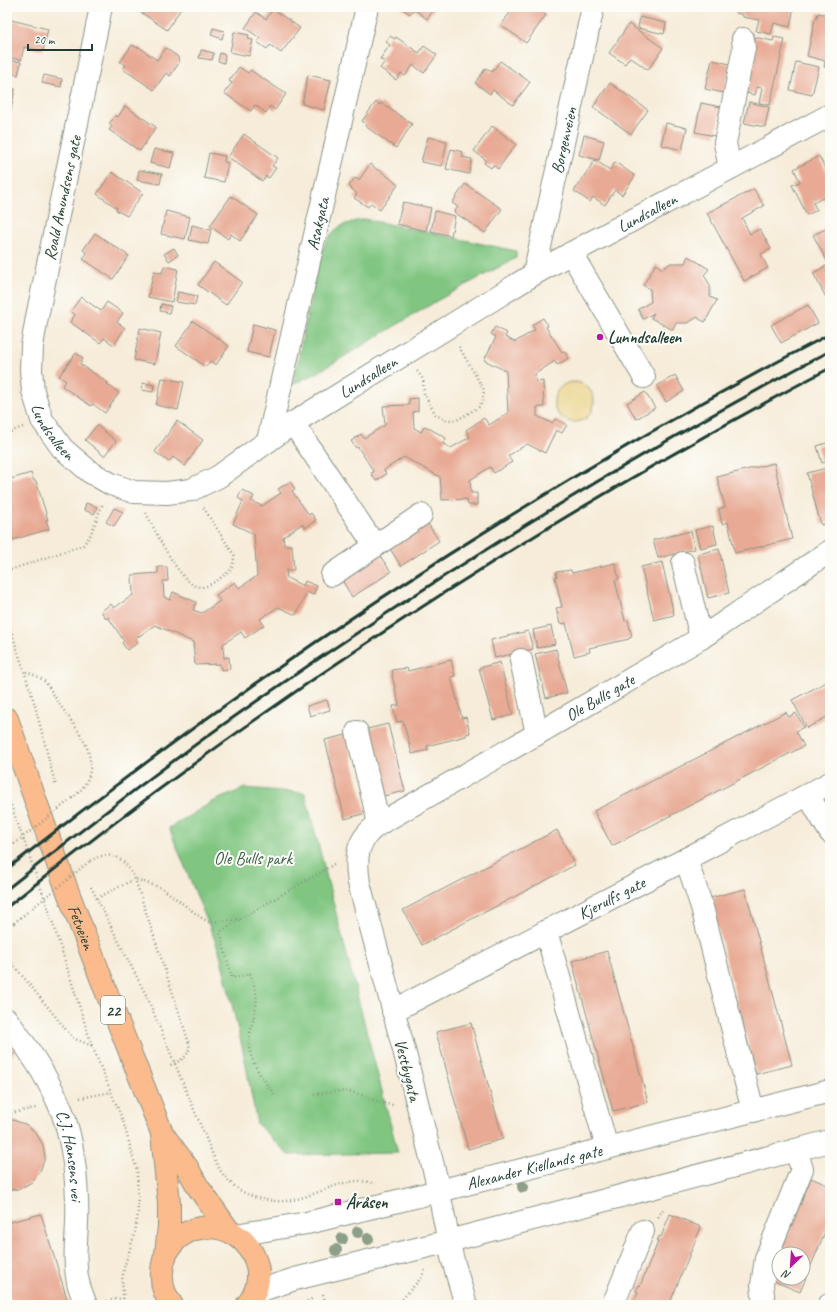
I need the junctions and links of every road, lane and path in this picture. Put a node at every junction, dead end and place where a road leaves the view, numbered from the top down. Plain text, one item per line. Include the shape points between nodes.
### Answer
1 (101, 7) edge
2 (367, 7) edge
3 (593, 7) edge
4 (743, 39) dead end
5 (830, 115) edge
6 (730, 168) junction
7 (571, 253) junction
8 (534, 274) junction
9 (447, 327) junction
10 (406, 354) junction
11 (644, 377) dead end
12 (33, 391) joint
13 (293, 423) junction
14 (268, 441) junction
15 (191, 490) junction
16 (134, 492) junction
17 (104, 500) dead end
18 (421, 514) dead end
19 (375, 546) junction
20 (830, 551) edge
21 (683, 563) dead end
22 (7, 571) edge
23 (332, 575) dead end
24 (7, 618) edge
25 (701, 638) junction
26 (522, 660) dead end
27 (25, 672) junction
28 (7, 719) edge
29 (357, 732) dead end
30 (537, 734) junction
31 (830, 783) edge
32 (57, 793) dead end
33 (7, 794) edge
34 (808, 795) junction
35 (60, 801) dead end
36 (62, 808) dead end
37 (830, 832) edge
38 (368, 836) junction
39 (7, 849) edge
40 (686, 859) junction
41 (80, 864) dead end
42 (83, 871) dead end
43 (135, 879) junction
44 (88, 882) dead end
45 (97, 898) junction
46 (240, 919) junction
47 (7, 929) edge
48 (546, 931) junction
49 (7, 957) edge
50 (393, 1011) junction
51 (7, 1020) edge
52 (92, 1046) junction
53 (175, 1063) junction
54 (170, 1065) dead end
55 (830, 1091) edge
56 (274, 1094) dead end
57 (314, 1095) dead end
58 (417, 1105) junction
59 (753, 1111) junction
60 (162, 1133) junction
61 (830, 1141) edge
62 (607, 1148) junction
63 (796, 1150) junction
64 (380, 1186) dead end
65 (439, 1191) junction
66 (643, 1231) dead end
67 (232, 1233) junction
68 (449, 1241) junction
69 (166, 1254) junction
70 (426, 1266) dead end
71 (324, 1295) dead end
72 (251, 1301) edge
73 (86, 1305) edge
74 (124, 1305) edge
75 (172, 1305) edge
76 (300, 1305) edge
77 (397, 1305) edge
78 (466, 1305) edge
79 (613, 1305) edge
80 (764, 1305) edge

1 - 12 street, Roald Amundsens gate via 32,346
2 - 14 street, Asakgata
3 - 8 street, Borgenveien
4 - 6 street via 744,48 725,143
5 - 6 street, Lundsalleen
6 - 7 street, Lundsalleen
7 - 8 street, Lundsalleen
7 - 11 street
8 - 9 street, Lundsalleen
9 - 10 street, Lundsalleen
9 - 10 path via 484,390 479,407 457,420 446,420 436,415 424,394 422,379
10 - 13 street, Lundsalleen
12 - 16 street, Lundsalleen via 42,420 62,448 90,472 111,484
13 - 14 street, Lundsalleen
13 - 19 street
14 - 15 street, Lundsalleen via 218,477
15 - 16 street, Lundsalleen via 167,493
15 - 16 path via 234,555 234,564 230,572 209,586 195,586 187,582 168,555
17 - 22 path via 90,536 83,546
18 - 19 street
19 - 23 street
20 - 25 street, Ole Bulls gate
21 - 25 street
24 - 27 path
25 - 30 street, Ole Bulls gate
26 - 30 street
27 - 32 path
27 - 39 path, bridge via 44,681 85,744 90,763 88,780 84,788
28 - 60 highway, Fetveien / 22 via 72,902
29 - 38 street, Vestbygata
30 - 38 street, Ole Bulls gate
31 - 34 street, Kjerulfs gate
33 - 52 path
34 - 37 street
34 - 40 street, Kjerulfs gate
35 - 36 path
38 - 46 path
38 - 50 street, Vestbygata via 357,869
40 - 48 street, Kjerulfs gate
40 - 59 street via 702,907
41 - 42 path
43 - 45 path
43 - 46 path via 162,888 210,922
43 - 47 path, bridge via 127,866 117,857 97,857
43 - 53 path via 190,1047 187,1055
44 - 45 path
45 - 53 path via 147,997
46 - 56 path via 220,932 232,978 250,974 257,995 249,1046 258,1073
48 - 50 street, Kjerulfs gate
48 - 62 street
49 - 52 path via 73,1038
50 - 58 street, Vestbygata
51 - 73 street, C.J. Hansens vei via 51,1087 68,1129 77,1200 78,1281
52 - 74 path via 122,1121 137,1171 138,1212 123,1275
53 - 54 path
53 - 64 path via 218,1167 224,1177 239,1191 263,1199 285,1201 354,1182 369,1181
55 - 59 street, Alexander Kiellands gate
57 - 58 path via 335,1091 350,1092 384,1104
58 - 65 street, Vestbygata
59 - 62 street, Alexander Kiellands gate
60 - 67 highway, Fetveien / 22
60 - 69 highway, Fetveien / 22 via 169,1203
61 - 63 street
62 - 65 street, Alexander Kiellands gate
63 - 68 street
63 - 80 street via 802,1169 766,1258 762,1285
65 - 67 street, Alexander Kiellands gate via 308,1223
65 - 68 street, Vestbygata
66 - 79 street
67 - 69 highway, 22 via 214,1227 193,1230 174,1242
67 - 72 highway, 22 via 246,1243 257,1267 258,1280
68 - 72 street via 295,1279
68 - 78 street, Vestbygata
69 - 75 highway, 22 via 161,1278 163,1290
70 - 77 path via 421,1278
71 - 76 path

